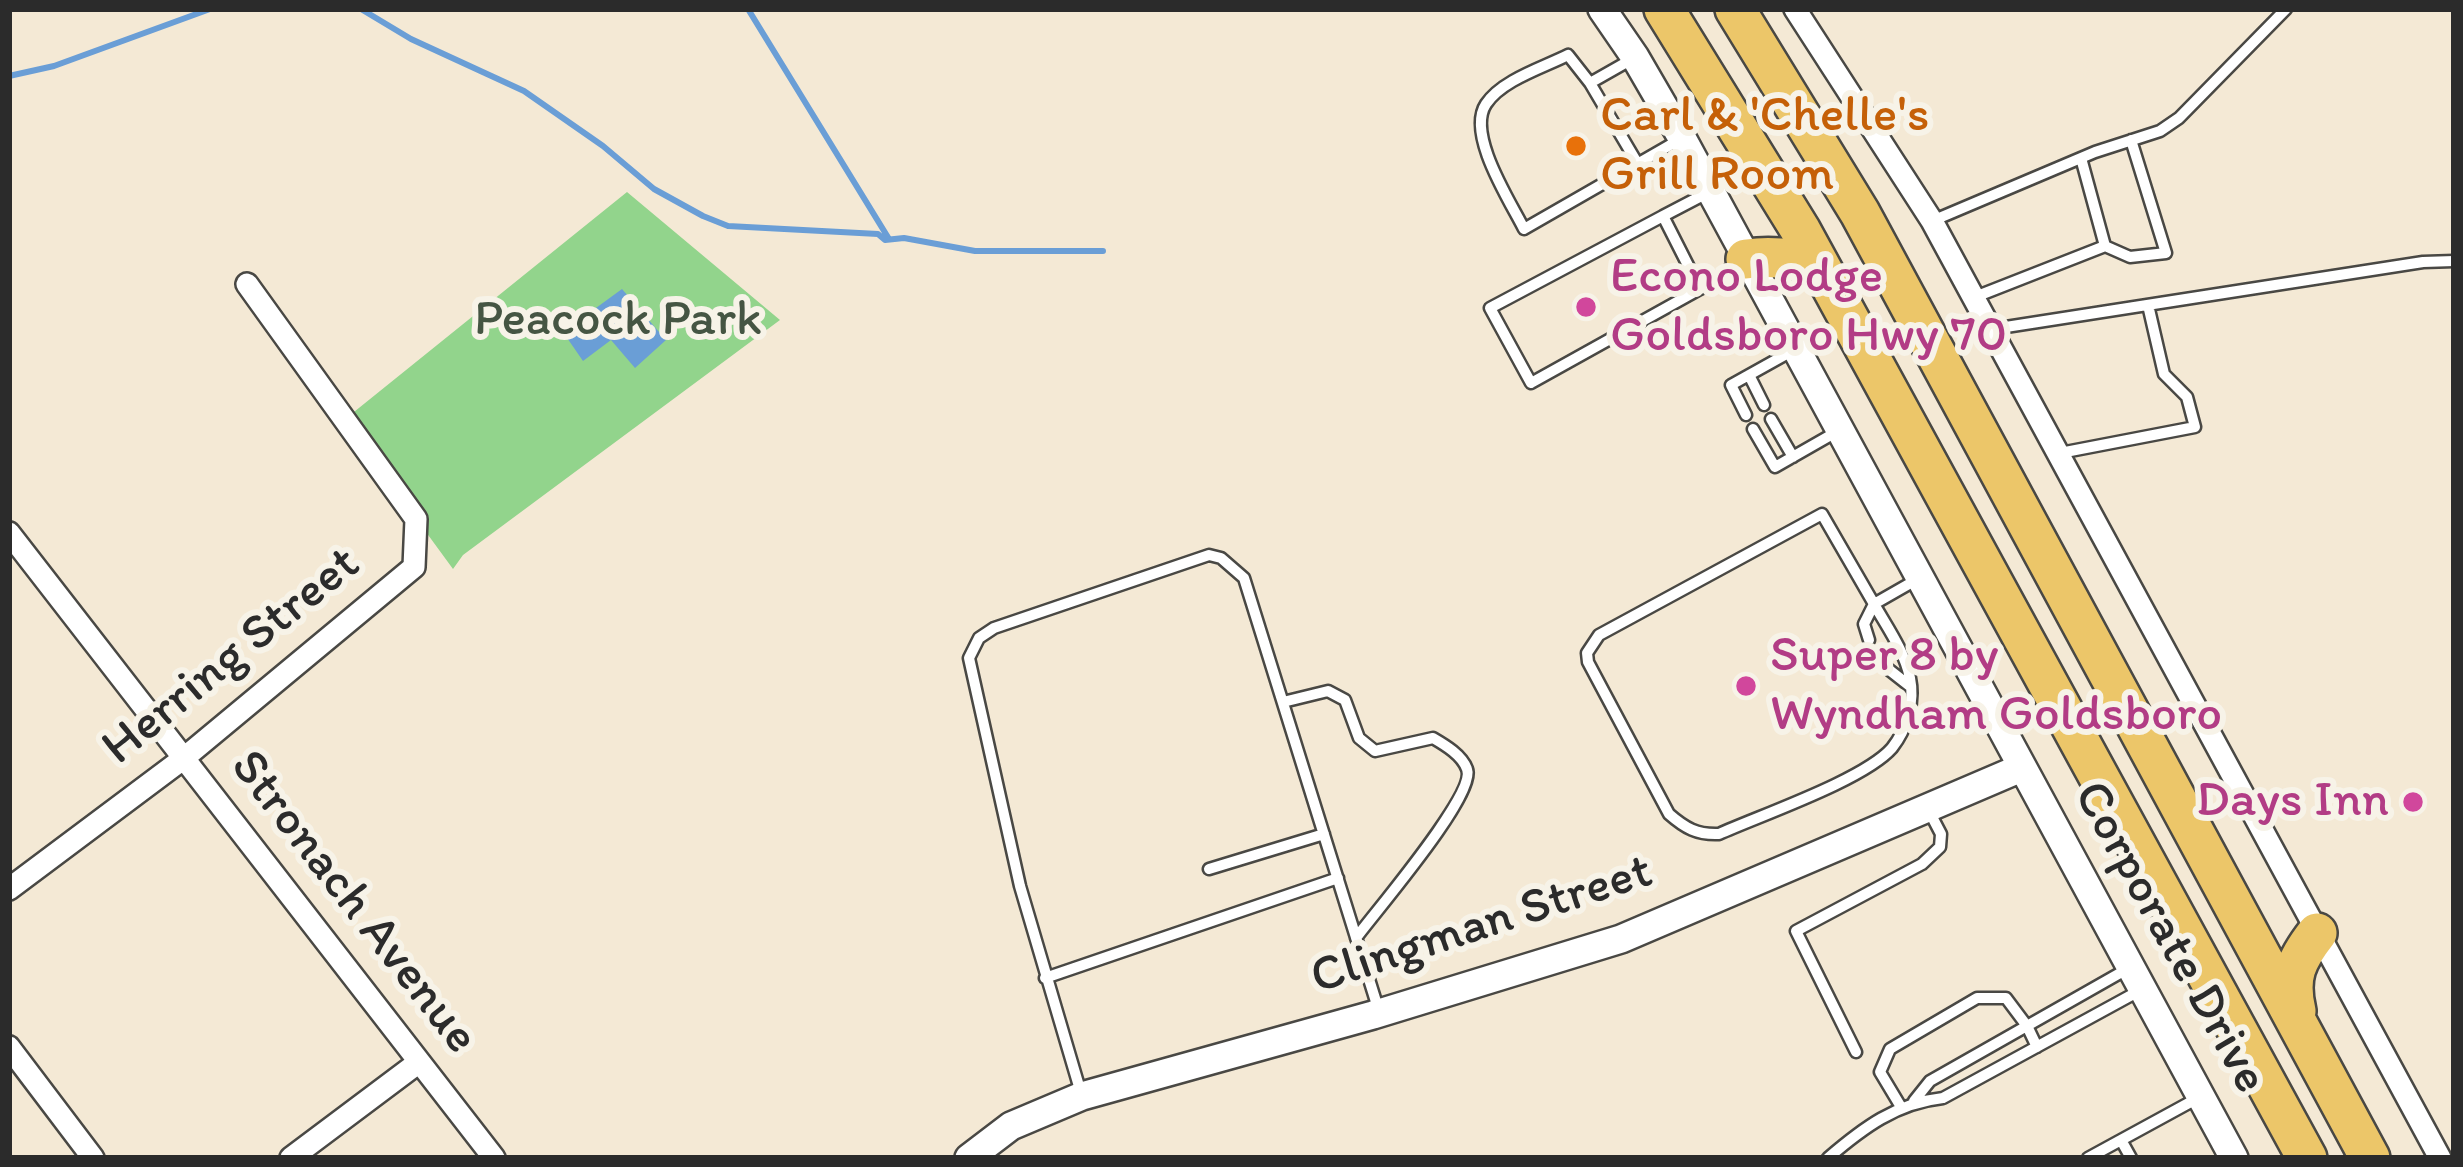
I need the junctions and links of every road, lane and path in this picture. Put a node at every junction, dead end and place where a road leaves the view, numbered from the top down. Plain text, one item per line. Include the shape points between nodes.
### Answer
1 (1602, 9) edge
2 (1664, 9) edge
3 (1735, 9) edge
4 (1795, 9) edge
5 (2285, 9) edge
6 (1635, 57) junction
7 (1590, 83) junction
8 (1682, 139) junction
9 (2131, 140) junction
10 (2081, 158) junction
11 (1639, 166) junction
12 (1771, 182) junction
13 (2024, 182) junction
14 (1709, 192) junction
15 (1978, 200) junction
16 (1663, 216) junction
17 (1931, 221) junction
18 (2105, 246) junction
19 (1746, 259) junction
20 (2454, 261) edge
21 (1827, 278) junction
22 (247, 284) dead end
23 (1700, 289) junction
24 (1972, 298) junction
25 (2148, 305) junction
26 (1989, 330) junction
27 (1795, 350) junction
28 (1749, 375) junction
29 (1764, 405) dead end
30 (1746, 415) dead end
31 (1771, 419) dead end
32 (1753, 429) dead end
33 (1839, 430) junction
34 (2056, 454) junction
35 (1793, 457) junction
36 (9, 533) edge
37 (1919, 579) junction
38 (1874, 604) junction
39 (1869, 640) dead end
40 (1883, 665) dead end
41 (1911, 686) junction
42 (1282, 702) junction
43 (184, 758) junction
44 (2021, 768) junction
45 (1928, 808) junction
46 (1324, 833) junction
47 (1209, 869) dead end
48 (1338, 878) junction
49 (9, 890) edge
50 (2236, 915) junction
51 (2317, 933) junction
52 (1356, 938) junction
53 (1045, 978) junction
54 (2136, 978) junction
55 (1379, 1013) junction
56 (2027, 1026) junction
57 (2300, 1028) junction
58 (9, 1047) edge
59 (2037, 1047) junction
60 (1856, 1052) dead end
61 (419, 1062) junction
62 (1082, 1096) junction
63 (2200, 1097) junction
64 (1907, 1104) junction
65 (2121, 1140) junction
66 (93, 1158) edge
67 (291, 1158) edge
68 (494, 1158) edge
69 (969, 1158) edge
70 (1828, 1158) edge
71 (2088, 1158) edge
72 (2131, 1158) edge
73 (2234, 1158) edge
74 (2306, 1158) edge
75 (2370, 1158) edge
76 (2440, 1158) edge

1 - 6 street, Corporate Drive
2 - 12 highway
3 - 50 highway via 1860,213
4 - 17 street
5 - 9 lane via 2179,118
6 - 7 lane
6 - 8 street, Corporate Drive
7 - 11 lane
7 - 11 lane via 1568,55 1505,86 1484,106 1484,148 1525,229
8 - 11 lane
8 - 14 street, Corporate Drive
9 - 10 lane
9 - 18 lane via 2166,254 2130,257
10 - 13 lane
10 - 18 lane
12 - 19 highway via 1769,232
12 - 21 highway
13 - 15 lane
13 - 15 lane via 2003,200
14 - 16 lane
14 - 19 street, Corporate Drive
15 - 17 lane
16 - 23 lane
16 - 23 lane via 1490,308 1531,383
17 - 24 street
18 - 24 lane
19 - 21 highway via 1792,258
19 - 23 lane
19 - 27 street, Corporate Drive
20 - 25 lane
21 - 74 highway
22 - 43 street, Herring Street via 416,519 414,567
24 - 26 street
25 - 26 lane
25 - 34 lane via 2164,374 2187,397 2195,427
26 - 34 street
27 - 28 lane
27 - 33 street, Corporate Drive
28 - 29 lane
28 - 30 lane via 1730,385
31 - 35 lane
32 - 35 lane via 1775,467
33 - 35 lane
33 - 37 street, Corporate Drive
34 - 51 street
36 - 43 street, Stronach Avenue
37 - 38 lane
37 - 44 street, Corporate Drive
38 - 39 lane via 1864,624
38 - 41 lane
38 - 41 lane via 1822,514 1599,634 1586,653 1669,814 1703,835 1874,762 1900,736
40 - 41 lane
42 - 46 lane
42 - 52 lane via 1328,691 1346,700 1359,738 1375,751 1432,738 1467,768 1455,809
42 - 53 lane via 1244,578 1209,555 979,638 969,658
43 - 49 street, Herring Street
43 - 61 street, Stronach Avenue
44 - 45 street, Clingman Street
44 - 54 street, Corporate Drive
45 - 55 street, Clingman Street via 1621,939
45 - 60 lane via 1940,847 1796,931
46 - 47 lane
46 - 48 lane
48 - 52 lane
48 - 53 lane
50 - 51 highway via 2285,941
50 - 57 highway
51 - 57 highway via 2292,972
51 - 76 street
52 - 55 lane
53 - 62 lane
54 - 56 lane
54 - 59 lane
54 - 63 street, Corporate Drive
55 - 62 street, Clingman Street
56 - 59 lane
56 - 64 lane
56 - 64 lane via 2006,998 1977,998 1890,1049 1880,1072
57 - 75 highway
58 - 66 street
59 - 64 lane via 1943,1099
61 - 67 street
61 - 68 street, Stronach Avenue
62 - 69 street, Clingman Street via 1011,1126
63 - 65 lane
63 - 73 street, Corporate Drive
64 - 70 lane
65 - 71 lane
65 - 72 lane

